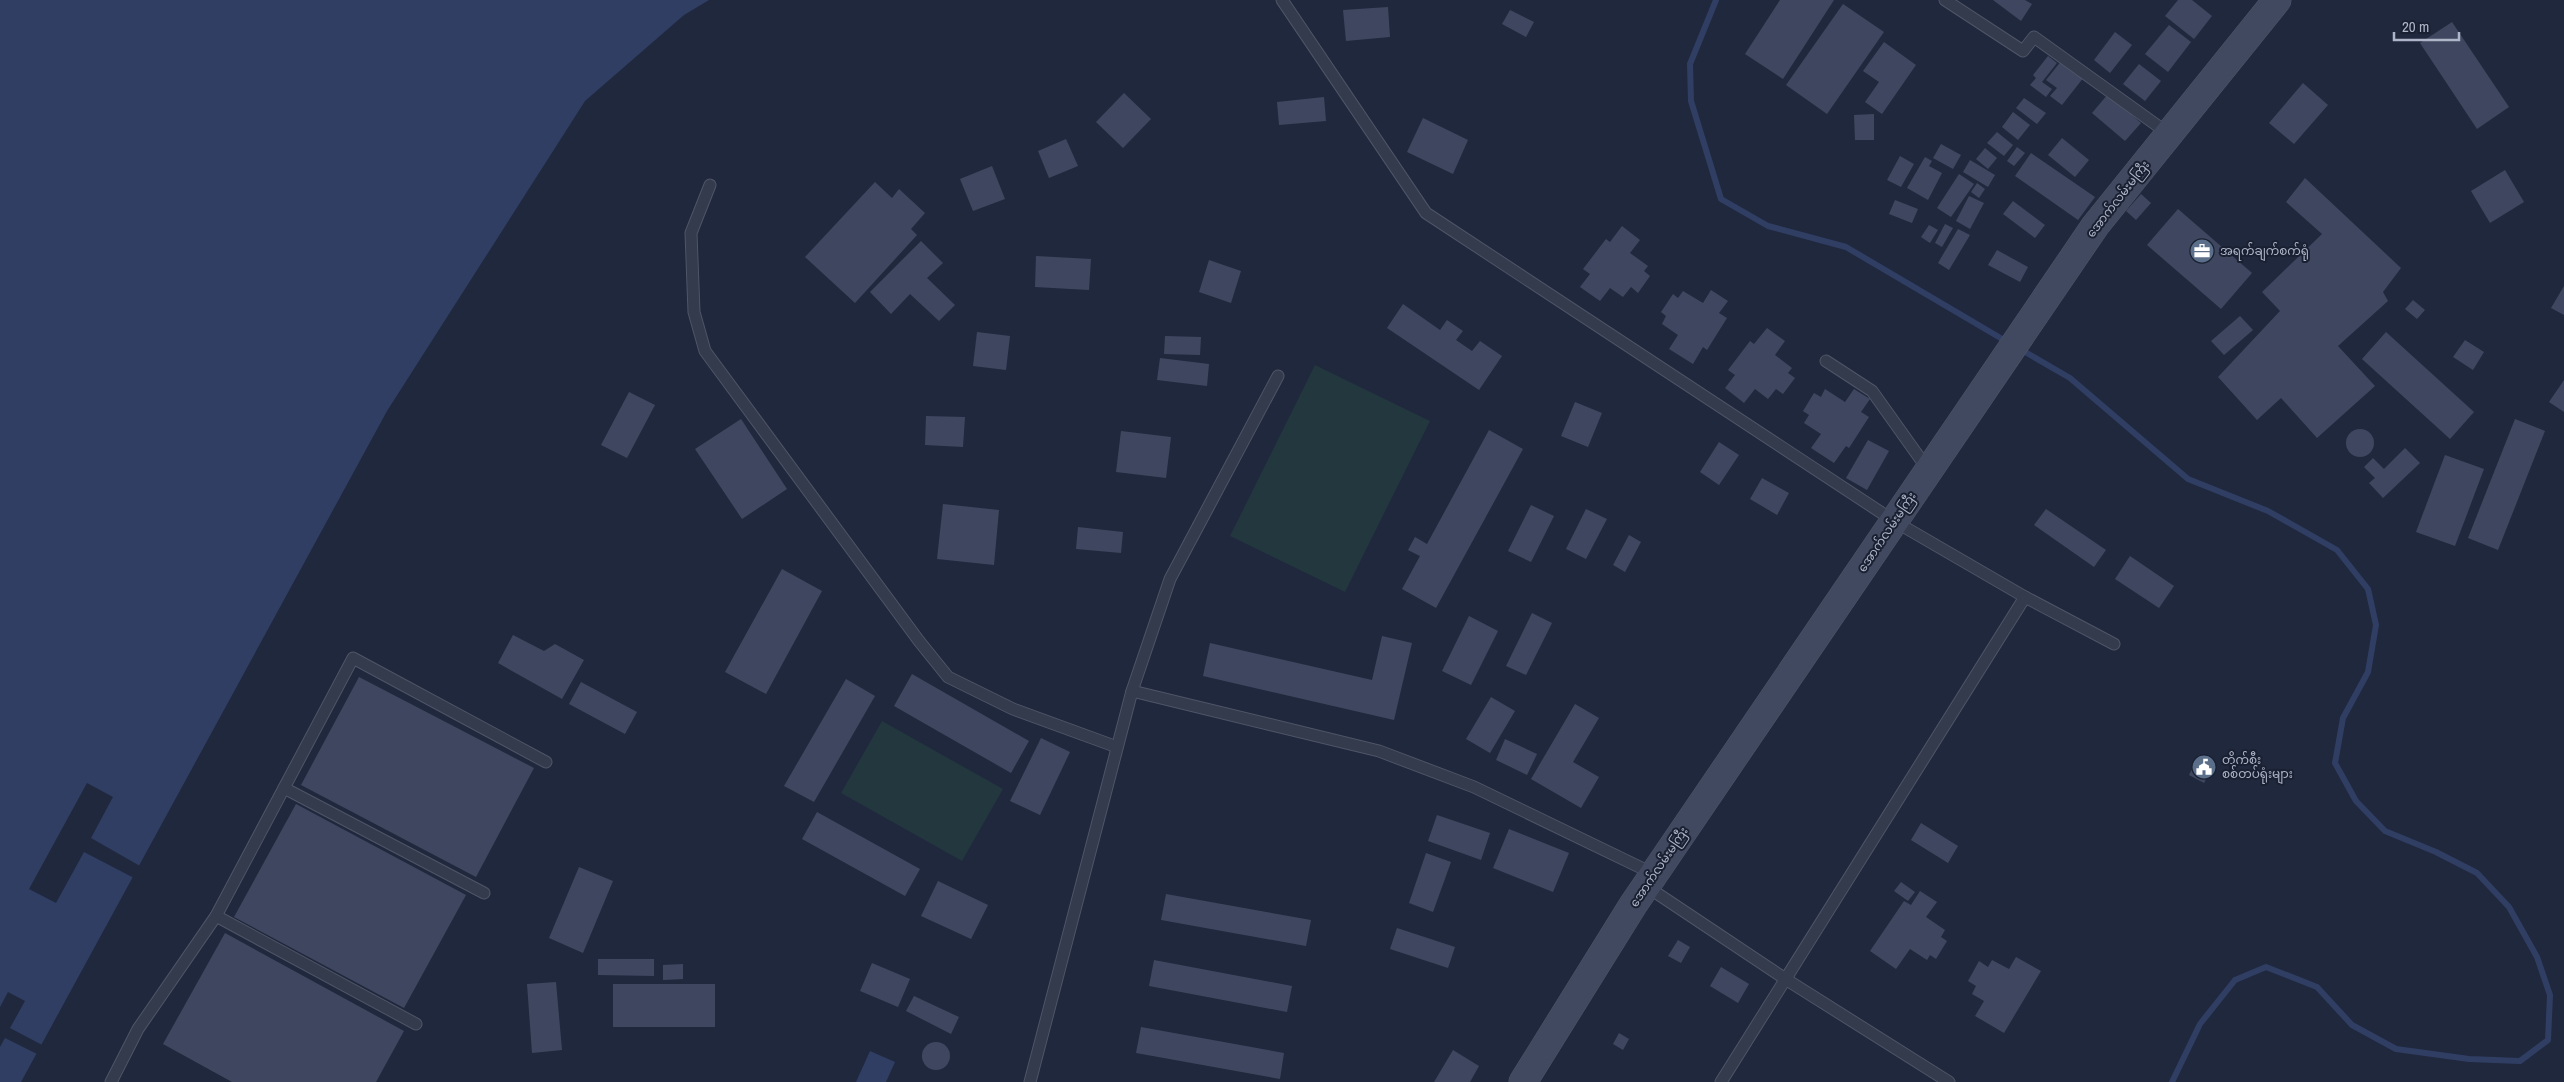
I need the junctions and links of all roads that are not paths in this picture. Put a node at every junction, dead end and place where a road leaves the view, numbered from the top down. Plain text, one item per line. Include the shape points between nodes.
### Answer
1 (1282, 0) edge
2 (1945, 0) edge
3 (2277, 0) edge
4 (2169, 134) junction
5 (710, 185) dead end
6 (1826, 362) dead end
7 (1278, 376) dead end
8 (1929, 471) junction
9 (1894, 521) junction
10 (2025, 597) junction
11 (2114, 644) dead end
12 (1132, 691) junction
13 (1117, 747) junction
14 (546, 762) dead end
15 (284, 788) junction
16 (1650, 880) junction
17 (484, 893) dead end
18 (216, 916) junction
19 (1787, 980) junction
20 (416, 1024) dead end
21 (111, 1082) edge
22 (1030, 1082) edge
23 (1523, 1082) edge
24 (1721, 1082) edge
25 (1949, 1082) edge

1 - 9 lane via 1426,214
2 - 4 lane via 2023,51 2034,37
3 - 4 main road, အောက်လမ်းမကြီး
4 - 8 main road, အောက်လမ်းမကြီး via 2095,226
5 - 13 lane via 690,233 694,312 705,352 948,677 1013,709
6 - 8 lane via 1872,391
7 - 12 lane via 1170,579
8 - 9 main road, အောက်လမ်းမကြီး
9 - 10 lane
9 - 16 main road, အောက်လမ်းမကြီး
10 - 11 lane
10 - 19 lane
12 - 13 lane
12 - 16 lane via 1379,752 1474,787
13 - 22 lane
14 - 15 lane via 353,658
15 - 17 lane
15 - 18 lane
16 - 19 lane
16 - 23 main road, အောက်လမ်းမကြီး
18 - 20 lane
18 - 21 lane via 138,1029
19 - 24 lane
19 - 25 lane

